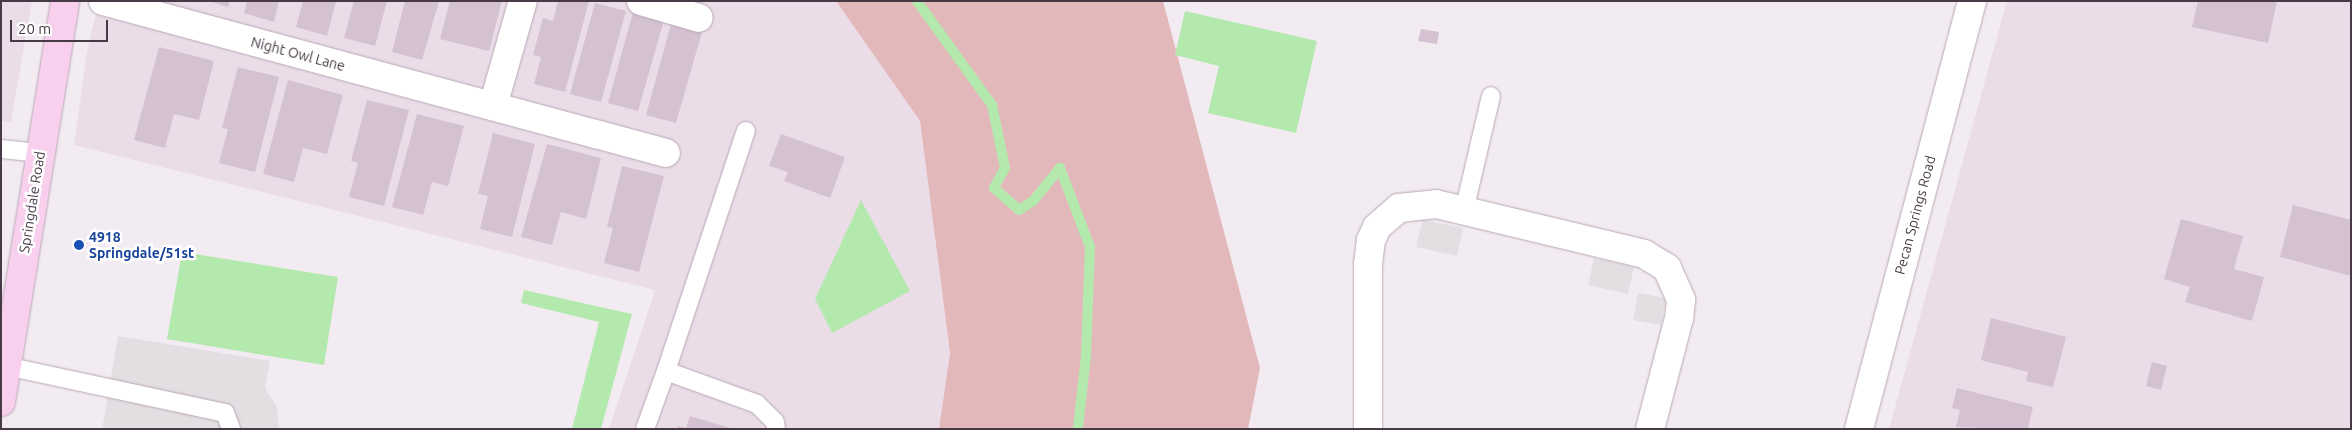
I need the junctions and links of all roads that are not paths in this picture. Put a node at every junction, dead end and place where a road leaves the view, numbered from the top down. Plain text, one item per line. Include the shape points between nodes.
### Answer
1 (65, 1) edge
2 (103, 1) edge
3 (523, 1) edge
4 (641, 1) edge
5 (1972, 1) edge
6 (698, 18) dead end
7 (1491, 96) dead end
8 (493, 106) junction
9 (746, 131) dead end
10 (1, 149) edge
11 (666, 153) dead end
12 (40, 154) junction
13 (1464, 211) junction
14 (6, 366) junction
15 (666, 371) junction
16 (1, 402) edge
17 (231, 429) edge
18 (645, 429) edge
19 (776, 429) edge
20 (1368, 429) edge
21 (1650, 429) edge
22 (1860, 429) edge

1 - 12 main road, Springdale Road
2 - 8 street, Night Owl Lane
3 - 8 street
4 - 6 street
5 - 22 street, Pecan Springs Road
7 - 13 lane
8 - 11 street, Night Owl Lane
9 - 15 lane
10 - 12 lane
12 - 14 main road, Springdale Road
13 - 20 street via 1436,204 1408,206 1399,208 1376,226 1368,264
13 - 21 street via 1644,254 1667,268 1681,300
14 - 16 main road, Springdale Road
14 - 17 lane via 225,413
15 - 18 lane
15 - 19 lane via 757,404 775,422

